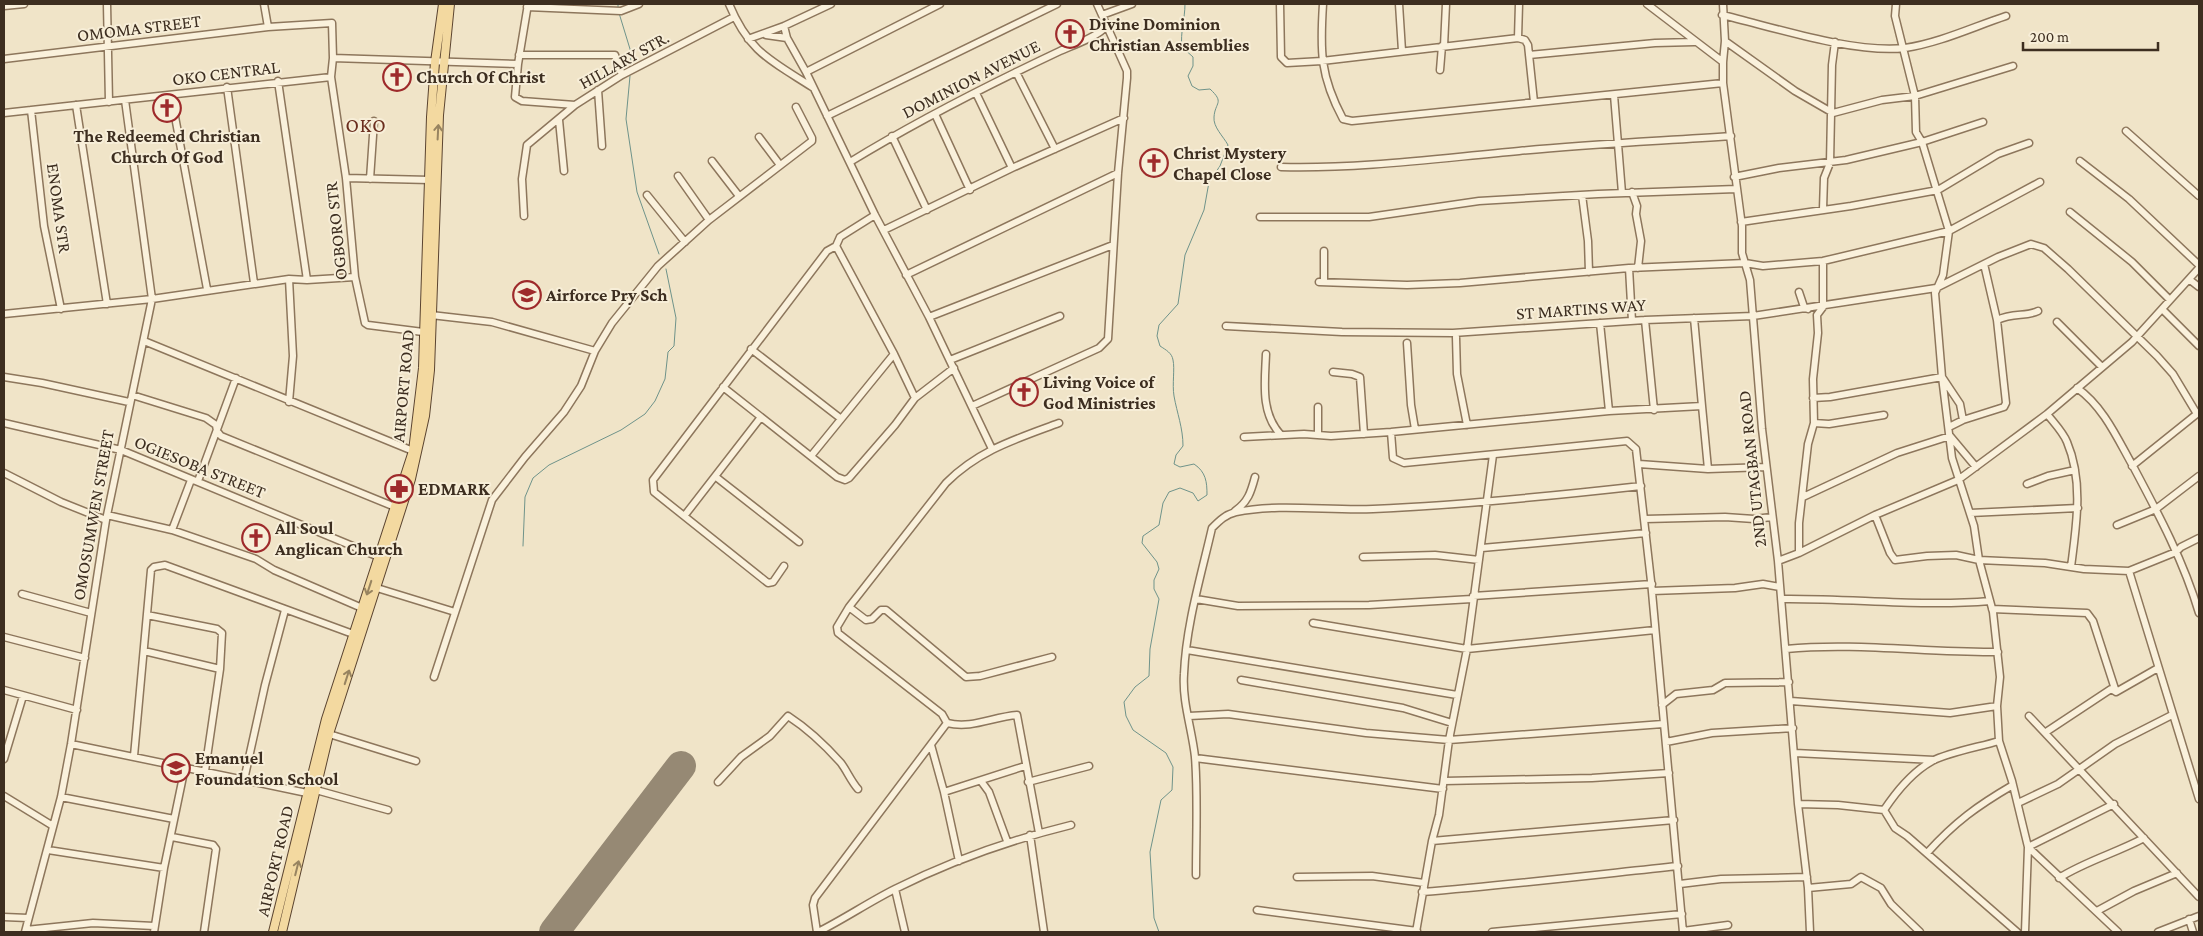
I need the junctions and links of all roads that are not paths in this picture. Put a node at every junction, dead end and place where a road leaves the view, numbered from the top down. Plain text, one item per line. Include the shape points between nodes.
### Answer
1 (24, 4) edge
2 (108, 4) edge
3 (264, 4) edge
4 (443, 4) edge
5 (450, 4) edge
6 (639, 4) edge
7 (729, 4) edge
8 (831, 4) edge
9 (940, 4) edge
10 (1057, 4) edge
11 (1097, 4) edge
12 (1132, 4) edge
13 (1280, 4) edge
14 (1323, 4) edge
15 (1399, 4) edge
16 (1446, 4) edge
17 (1519, 4) edge
18 (1647, 4) edge
19 (1723, 4) edge
20 (1896, 4) edge
21 (7, 5) edge
22 (528, 5) edge
23 (1102, 15) junction
24 (1722, 15) junction
25 (2006, 16) dead end
26 (734, 17) junction
27 (784, 26) junction
28 (1106, 26) junction
29 (268, 27) junction
30 (763, 35) junction
31 (748, 38) junction
32 (787, 38) junction
33 (1518, 38) junction
34 (1694, 42) junction
35 (1726, 42) junction
36 (1835, 42) junction
37 (108, 46) junction
38 (1443, 46) junction
39 (1904, 48) junction
40 (1402, 51) junction
41 (519, 55) junction
42 (1529, 55) junction
43 (334, 58) junction
44 (4, 60) edge
45 (1322, 61) junction
46 (439, 62) junction
47 (1723, 62) junction
48 (518, 64) junction
49 (2013, 66) dead end
50 (1440, 70) dead end
51 (806, 72) junction
52 (1016, 72) junction
53 (622, 75) junction
54 (331, 77) junction
55 (278, 81) junction
56 (1723, 83) junction
57 (227, 87) junction
58 (812, 87) junction
59 (598, 90) junction
60 (976, 93) junction
61 (171, 95) junction
62 (1614, 95) dead end
63 (1915, 96) junction
64 (125, 100) junction
65 (108, 102) junction
66 (1534, 102) junction
67 (76, 105) junction
68 (574, 105) junction
69 (796, 107) dead end
70 (31, 110) junction
71 (4, 112) edge
72 (1833, 113) junction
73 (935, 114) junction
74 (827, 116) junction
75 (1124, 118) junction
76 (559, 120) junction
77 (374, 121) dead end
78 (1983, 122) dead end
79 (2126, 131) dead end
80 (892, 136) junction
81 (1731, 136) junction
82 (759, 137) dead end
83 (1922, 142) junction
84 (2029, 142) dead end
85 (1618, 144) junction
86 (602, 146) dead end
87 (1055, 149) junction
88 (712, 161) dead end
89 (2080, 161) dead end
90 (850, 162) junction
91 (1830, 163) junction
92 (780, 165) junction
93 (1282, 166) dead end
94 (1012, 168) junction
95 (564, 171) dead end
96 (1118, 173) junction
97 (678, 176) dead end
98 (1734, 177) junction
99 (346, 178) junction
100 (370, 179) junction
101 (430, 180) junction
102 (2040, 182) dead end
103 (1736, 189) junction
104 (970, 190) junction
105 (1938, 190) junction
106 (1632, 192) junction
107 (1622, 193) junction
108 (647, 195) dead end
109 (1582, 195) junction
110 (739, 196) junction
111 (2199, 196) edge
112 (927, 210) junction
113 (1823, 210) junction
114 (2070, 212) dead end
115 (875, 215) junction
116 (524, 216) dead end
117 (1260, 217) dead end
118 (709, 220) junction
119 (1741, 222) junction
120 (884, 230) junction
121 (1949, 231) junction
122 (684, 242) junction
123 (1113, 245) junction
124 (836, 246) junction
125 (1324, 251) dead end
126 (1823, 261) junction
127 (1745, 262) junction
128 (1984, 264) junction
129 (2199, 266) edge
130 (1629, 268) junction
131 (1638, 268) junction
132 (1589, 272) junction
133 (906, 275) junction
134 (356, 278) junction
135 (289, 279) junction
136 (307, 280) junction
137 (2190, 280) junction
138 (254, 283) junction
139 (2199, 287) edge
140 (1936, 288) junction
141 (207, 289) junction
142 (1799, 292) dead end
143 (152, 299) junction
144 (2170, 300) junction
145 (107, 304) junction
146 (1823, 307) junction
147 (2162, 308) junction
148 (61, 309) junction
149 (1808, 309) junction
150 (2038, 311) dead end
151 (4, 314) edge
152 (1817, 315) junction
153 (431, 316) junction
154 (1060, 316) dead end
155 (1753, 316) junction
156 (929, 317) junction
157 (1694, 318) junction
158 (1645, 320) junction
159 (1998, 320) junction
160 (1632, 321) junction
161 (2058, 322) dead end
162 (1600, 323) junction
163 (1226, 326) dead end
164 (423, 332) junction
165 (1456, 337) dead end
166 (2136, 337) junction
167 (144, 341) junction
168 (1407, 343) dead end
169 (2199, 346) edge
170 (751, 349) junction
171 (595, 351) junction
172 (894, 354) junction
173 (1266, 354) dead end
174 (950, 360) junction
175 (2102, 367) junction
176 (954, 368) junction
177 (1333, 372) dead end
178 (4, 377) edge
179 (1942, 377) junction
180 (236, 378) junction
181 (724, 387) junction
182 (2077, 388) junction
183 (132, 395) junction
184 (914, 398) junction
185 (1813, 398) junction
186 (129, 402) junction
187 (289, 402) junction
188 (972, 406) junction
189 (1702, 406) junction
190 (1318, 407) dead end
191 (1654, 410) junction
192 (1609, 411) junction
193 (2198, 413) edge
194 (2047, 414) junction
195 (1884, 415) dead end
196 (761, 417) junction
197 (840, 418) junction
198 (1963, 420) junction
199 (4, 423) edge
200 (1059, 423) dead end
201 (1814, 423) junction
202 (1467, 425) junction
203 (1949, 427) junction
204 (1416, 429) junction
205 (216, 431) junction
206 (1390, 432) junction
207 (1364, 434) junction
208 (1281, 435) junction
209 (1318, 435) junction
210 (1950, 436) junction
211 (1244, 437) dead end
212 (992, 449) junction
213 (120, 450) junction
214 (413, 451) junction
215 (1493, 455) junction
216 (811, 456) junction
217 (1639, 464) junction
218 (2132, 466) junction
219 (1766, 467) junction
220 (1976, 467) junction
221 (1708, 469) junction
222 (2075, 470) junction
223 (4, 472) edge
224 (716, 476) junction
225 (2199, 476) edge
226 (1255, 477) dead end
227 (1958, 480) junction
228 (195, 481) junction
229 (2028, 484) dead end
230 (1641, 486) junction
231 (1803, 497) junction
232 (1488, 503) junction
233 (395, 507) junction
234 (2078, 508) junction
235 (2156, 508) junction
236 (1234, 512) junction
237 (1970, 514) junction
238 (685, 515) junction
239 (1875, 515) junction
240 (1772, 516) junction
241 (107, 517) junction
242 (1645, 519) junction
243 (2117, 525) dead end
244 (172, 530) junction
245 (1646, 533) junction
246 (2199, 538) edge
247 (799, 542) dead end
248 (1482, 548) junction
249 (2176, 552) junction
250 (1799, 553) junction
251 (379, 557) junction
252 (1363, 557) dead end
253 (1480, 560) junction
254 (1979, 560) junction
255 (1778, 561) junction
256 (784, 566) dead end
257 (2071, 568) junction
258 (2129, 571) junction
259 (1652, 587) junction
260 (1780, 587) junction
261 (377, 588) junction
262 (22, 594) dead end
263 (1473, 597) junction
264 (1196, 599) junction
265 (1781, 599) junction
266 (1990, 601) junction
267 (849, 607) junction
268 (362, 608) junction
269 (1992, 609) junction
270 (285, 610) junction
271 (455, 612) junction
272 (90, 613) junction
273 (2199, 614) edge
274 (147, 615) junction
275 (1313, 623) dead end
276 (1655, 630) junction
277 (353, 634) junction
278 (4, 636) edge
279 (1467, 649) junction
280 (1786, 649) junction
281 (1187, 650) junction
282 (144, 651) junction
283 (1998, 652) junction
284 (1052, 657) dead end
285 (85, 658) junction
286 (2158, 668) junction
287 (220, 669) junction
288 (434, 676) dead end
289 (1241, 680) dead end
290 (1789, 682) junction
291 (4, 690) edge
292 (2116, 692) junction
293 (1457, 695) junction
294 (23, 696) junction
295 (1791, 701) junction
296 (1662, 705) junction
297 (1997, 706) junction
298 (77, 710) junction
299 (2172, 715) junction
300 (1189, 716) junction
301 (2029, 716) dead end
302 (947, 723) junction
303 (1452, 723) junction
304 (1664, 724) junction
305 (1793, 728) junction
306 (2046, 732) junction
307 (329, 734) junction
308 (1449, 740) junction
309 (1999, 741) junction
310 (1666, 742) junction
311 (71, 744) junction
312 (931, 745) junction
313 (1795, 753) junction
314 (134, 756) junction
315 (1195, 758) junction
316 (4, 759) edge
317 (416, 760) dead end
318 (1934, 760) junction
319 (1025, 766) junction
320 (1089, 766) dead end
321 (185, 767) junction
322 (2078, 768) junction
323 (204, 771) junction
324 (1669, 773) junction
325 (244, 780) junction
326 (981, 780) junction
327 (1444, 781) junction
328 (718, 782) dead end
329 (1028, 782) junction
330 (2013, 785) junction
331 (858, 789) dead end
332 (1443, 789) junction
333 (316, 790) junction
334 (944, 792) junction
335 (307, 793) junction
336 (61, 797) junction
337 (6, 798) edge
338 (2199, 799) edge
339 (2018, 803) junction
340 (1798, 804) junction
341 (2114, 804) junction
342 (4, 806) edge
343 (388, 810) dead end
344 (1884, 810) junction
345 (174, 819) junction
346 (1674, 820) junction
347 (1071, 825) dead end
348 (52, 826) junction
349 (1039, 833) junction
350 (1030, 835) junction
351 (172, 837) junction
352 (2144, 838) junction
353 (1007, 841) dead end
354 (1432, 841) junction
355 (2028, 847) junction
356 (48, 850) junction
357 (1926, 853) junction
358 (959, 860) junction
359 (1678, 866) junction
360 (164, 868) junction
361 (2177, 873) junction
362 (1196, 875) dead end
363 (1297, 877) dead end
364 (1807, 877) junction
365 (2059, 878) junction
366 (1424, 884) junction
367 (1680, 884) junction
368 (1808, 888) junction
369 (895, 889) junction
370 (1422, 892) junction
371 (2199, 897) edge
372 (1257, 910) dead end
373 (2097, 911) junction
374 (1682, 914) junction
375 (2199, 916) edge
376 (4, 917) edge
377 (28, 918) junction
378 (2190, 919) junction
379 (1728, 925) dead end
380 (154, 929) edge
381 (829, 930) edge
382 (26, 931) edge
383 (204, 932) edge
384 (273, 932) edge
385 (282, 932) edge
386 (817, 932) edge
387 (905, 932) edge
388 (1044, 932) edge
389 (1416, 932) edge
390 (1492, 932) edge
391 (1683, 932) edge
392 (1810, 932) edge
393 (1920, 932) edge
394 (2018, 932) edge
395 (2025, 932) edge
396 (2118, 932) edge
397 (2158, 932) edge
398 (2193, 932) edge

1 - 21 street
2 - 37 street
3 - 29 street
4 - 46 main road, AIRPORT ROAD
5 - 46 main road, AIRPORT ROAD
6 - 22 street via 620,11
7 - 26 street
8 - 27 street
9 - 51 street
10 - 74 street
11 - 23 street
12 - 23 street
13 - 45 street via 1280,58 1287,62
14 - 45 street
15 - 40 street
16 - 38 street
17 - 33 street
18 - 34 street
19 - 24 street, 2ND UTAGBAN ROAD
20 - 39 street via 1895,16
22 - 41 street
23 - 28 street
24 - 35 street, 2ND UTAGBAN ROAD
24 - 36 street
25 - 39 street via 1926,44
26 - 31 street
26 - 53 street, HILLARY STR.
27 - 30 street
27 - 32 street
28 - 52 street, DOMINION AVENUE
28 - 75 street via 1127,71
29 - 37 street, OMOMA STREET
29 - 43 street, OMOMA STREET via 332,23
30 - 31 street
30 - 32 street
31 - 58 street via 759,53
32 - 51 street
33 - 38 street
33 - 42 street via 1525,40
34 - 42 street
34 - 47 street
35 - 47 street, 2ND UTAGBAN ROAD
35 - 72 street
36 - 39 street via 1874,48
36 - 72 street
37 - 44 street, OMOMA STREET
37 - 65 street
38 - 40 street
38 - 50 street
39 - 63 street
40 - 45 street
41 - 48 street
41 - 53 street via 615,56
42 - 66 street
43 - 46 street
43 - 54 street
45 - 66 street via 1330,94 1343,119 1352,121
46 - 48 street
46 - 101 main road, AIRPORT ROAD
153 -> 46 main road, AIRPORT ROAD
47 - 56 street, 2ND UTAGBAN ROAD
48 - 68 street, HILLARY STR. via 514,94 517,100
49 - 63 street
51 - 58 street
52 - 60 street, DOMINION AVENUE
52 - 87 street
53 - 59 street, HILLARY STR.
54 - 55 street, OKO CENTRAL
54 - 99 street, OGBORO STR
55 - 57 street, OKO CENTRAL
55 - 136 street
56 - 66 street
56 - 81 street, 2ND UTAGBAN ROAD
57 - 61 street, OKO CENTRAL
57 - 138 street
58 - 74 street
59 - 68 street, HILLARY STR.
59 - 86 street
60 - 73 street, DOMINION AVENUE
60 - 94 street
61 - 64 street, OKO CENTRAL
61 - 141 street
62 - 85 street
63 - 72 street via 1882,100
63 - 83 street via 1916,132
64 - 65 street, OKO CENTRAL
64 - 143 street, OMOSUMWEN STREET
65 - 67 street, OKO CENTRAL
67 - 70 street, OKO CENTRAL
67 - 145 street
68 - 76 street
69 - 92 street via 812,141
70 - 71 street, OKO CENTRAL
70 - 148 street, ENOMA STR via 44,226
72 - 91 street
73 - 80 street, DOMINION AVENUE
73 - 104 street
74 - 90 street
75 - 87 street
75 - 96 street
76 - 95 street
76 - 116 street via 527,145 522,178
77 - 100 street
78 - 83 street
79 - 111 street
80 - 90 street, DOMINION AVENUE
80 - 112 street
81 - 85 street
81 - 98 street, 2ND UTAGBAN ROAD
82 - 92 street
83 - 91 street
83 - 105 street
84 - 105 street via 1998,154
85 - 93 street via 1378,166
85 - 107 street
87 - 94 street
88 - 110 street
89 - 129 street via 2129,199
90 - 115 street
91 - 98 street
91 - 113 street via 1824,178
92 - 110 street
94 - 104 street
96 - 123 street
96 - 133 street
97 - 118 street
98 - 103 street, 2ND UTAGBAN ROAD
99 - 100 street
99 - 134 street, OGBORO STR
100 - 101 street
101 - 164 main road, AIRPORT ROAD
102 - 121 street
103 - 106 street
103 - 119 street, 2ND UTAGBAN ROAD
104 - 112 street
105 - 113 street
105 - 121 street
106 - 107 street
106 - 131 street via 1641,241
107 - 109 street
108 - 122 street
109 - 117 street via 1479,201 1369,217
109 - 132 street
110 - 118 street
112 - 120 street
113 - 119 street
114 - 144 street via 2132,262
115 - 120 street
115 - 124 street via 840,236
118 - 122 street
119 - 127 street, 2ND UTAGBAN ROAD
120 - 133 street
121 - 126 street
121 - 140 street via 1943,275
122 - 171 street via 658,266 612,323
123 - 156 street
123 - 188 street via 1110,328 1104,344
124 - 170 street via 827,251
124 - 172 street
125 - 132 street via 1322,282 1407,285
126 - 127 street via 1763,266
126 - 146 street
127 - 131 street
127 - 155 street, 2ND UTAGBAN ROAD
128 - 140 street, ST MARTINS WAY
128 - 159 street
128 - 166 street, ST MARTINS WAY via 2032,244 2044,248
129 - 137 street
130 - 131 street
130 - 132 street
130 - 160 street
133 - 156 street
134 - 136 street
134 - 164 street, OGBORO STR via 365,323
135 - 136 street
135 - 138 street
135 - 187 street via 292,356
137 - 139 street
137 - 144 street
138 - 141 street
140 - 146 street, ST MARTINS WAY
140 - 179 street
141 - 143 street
142 - 149 street via 1804,307
143 - 145 street
143 - 167 street, OMOSUMWEN STREET
144 - 147 street
145 - 148 street
146 - 149 street, ST MARTINS WAY
146 - 152 street
147 - 166 street
147 - 169 street
148 - 151 street
149 - 152 street
149 - 155 street, ST MARTINS WAY
150 - 159 street via 2012,314
152 - 185 street
153 - 171 street via 492,322
153 - 261 main road, AIRPORT ROAD via 425,416 411,479
154 - 174 street
155 - 157 street, ST MARTINS WAY
155 - 219 street, 2ND UTAGBAN ROAD
156 - 174 street
157 - 158 street, ST MARTINS WAY
157 - 189 street
158 - 160 street, ST MARTINS WAY
158 - 191 street
159 - 198 street via 2006,403 2004,407
160 - 162 street, ST MARTINS WAY
161 - 175 street
162 - 163 street, ST MARTINS WAY via 1454,333
162 - 192 street
164 - 214 main road, AIRPORT ROAD via 422,385
165 - 202 street via 1457,374
166 - 175 street
166 - 193 street, ST MARTINS WAY via 2173,374
167 - 180 street
167 - 183 street, OMOSUMWEN STREET
168 - 204 street
170 - 181 street
170 - 197 street
171 - 271 street via 581,386 564,412 492,500
172 - 184 street
172 - 197 street
173 - 208 street via 1263,378 1268,411 1271,424
174 - 176 street
175 - 182 street
176 - 184 street
176 - 188 street
177 - 207 street via 1360,378
178 - 186 street
179 - 185 street
179 - 198 street via 1960,404
179 - 203 street
180 - 187 street
180 - 205 street
181 - 196 street
181 - 238 street via 653,480 654,492
182 - 194 street
182 - 218 street via 2091,398
183 - 186 street, OMOSUMWEN STREET
183 - 205 street via 206,418 216,425
184 - 216 street via 849,478 837,477
185 - 201 street
186 - 213 street, OMOSUMWEN STREET
187 - 214 street
188 - 212 street
189 - 191 street
189 - 221 street
190 - 209 street
191 - 192 street
192 - 202 street
193 - 218 street
194 - 220 street
194 - 222 street via 2068,443
195 - 201 street via 1829,424
196 - 216 street
196 - 224 street
197 - 216 street
198 - 203 street
199 - 213 street, OGIESOBA STREET
200 - 212 street
201 - 231 street via 1808,444
202 - 204 street
203 - 210 street
204 - 206 street
205 - 228 street
205 - 233 street via 221,436
206 - 207 street
206 - 215 street via 1393,458 1404,463
207 - 209 street
208 - 209 street
208 - 211 street
210 - 220 street
210 - 227 street
210 - 231 street via 1897,453
212 - 267 street via 964,465 946,483
213 - 228 street, OGIESOBA STREET
213 - 241 street, OMOSUMWEN STREET
214 - 233 main road, AIRPORT ROAD
215 - 217 street via 1626,441 1636,449
215 - 232 street
217 - 221 street
217 - 230 street
218 - 235 street
219 - 221 street
219 - 240 street, 2ND UTAGBAN ROAD
220 - 227 street
222 - 229 street
222 - 234 street
223 - 241 street via 61,502
224 - 238 street
224 - 247 street
225 - 235 street
226 - 236 street via 1244,505
227 - 237 street
227 - 239 street
228 - 244 street
228 - 251 street, OGIESOBA STREET
230 - 232 street
230 - 242 street
231 - 250 street
232 - 236 street
232 - 248 street
233 - 251 main road, AIRPORT ROAD
234 - 237 street
234 - 257 street
235 - 243 street
235 - 249 street
236 - 264 street via 1221,518 1212,528
237 - 254 street
238 - 256 street via 768,583 773,582
239 - 250 street
239 - 254 street via 1895,560 1956,555
240 - 242 street via 1754,519
240 - 255 street, 2ND UTAGBAN ROAD
241 - 244 street
241 - 272 street, OMOSUMWEN STREET
242 - 245 street
244 - 268 street via 256,559
245 - 248 street
245 - 259 street
246 - 249 street
248 - 253 street
249 - 258 street
249 - 273 street via 2190,581
250 - 255 street
251 -> 268 main road, AIRPORT ROAD
252 - 253 street via 1435,555
253 - 263 street
254 - 257 street via 2045,563
254 - 266 street
255 - 260 street, 2ND UTAGBAN ROAD
257 - 258 street
258 - 286 street
259 - 260 street via 1735,588 1763,584
259 - 263 street
259 - 276 street
260 - 265 street, 2ND UTAGBAN ROAD
261 - 271 street
307 -> 261 main road, AIRPORT ROAD
262 - 272 street
263 - 264 street via 1369,605 1238,606
263 - 279 street
264 - 281 street
265 - 266 street via 1841,598 1949,604
265 - 280 street, 2ND UTAGBAN ROAD
266 - 269 street
267 - 284 street via 868,620 886,610 966,677
267 - 302 street via 838,625 838,633 942,714
268 - 277 main road, AIRPORT ROAD
269 - 283 street
269 - 292 street via 2087,613 2093,621
270 - 274 street via 159,565 151,570
270 - 277 street
270 - 325 street
271 - 288 street
272 - 285 street, OMOSUMWEN STREET
274 - 282 street
274 - 287 street via 220,631
275 - 279 street
276 - 279 street
276 - 296 street
277 - 335 main road, AIRPORT ROAD
278 - 285 street
279 - 293 street
280 - 283 street via 1886,647 1947,653
280 - 290 street, 2ND UTAGBAN ROAD
281 - 293 street
281 - 300 street via 1183,695
282 - 287 street
282 - 314 street
283 - 297 street
285 - 298 street, OMOSUMWEN STREET
286 - 292 street
286 - 299 street
287 - 323 street
289 - 303 street via 1403,708
290 - 295 street, 2ND UTAGBAN ROAD
290 - 296 street via 1725,683 1714,690 1676,694
291 - 294 street
292 - 306 street via 2111,689
293 - 303 street
294 - 298 street
294 - 316 street
295 - 297 street via 1950,712
295 - 305 street, 2ND UTAGBAN ROAD
296 - 304 street
297 - 309 street
298 - 311 street, OMOSUMWEN STREET
299 - 322 street via 2115,744
299 - 338 street
300 - 308 street via 1228,714 1366,733
300 - 315 street
301 - 306 street
302 - 312 street
302 - 319 street via 960,726 1017,715
303 - 308 street
304 - 308 street
304 - 310 street
305 - 310 street via 1712,733
305 - 313 street, 2ND UTAGBAN ROAD
306 - 322 street
307 - 317 street
307 - 333 main road, AIRPORT ROAD
308 - 327 street
309 - 318 street
309 - 330 street
310 - 324 street
311 - 314 street
311 - 336 street, OMOSUMWEN STREET
312 - 334 street
312 - 386 street via 815,898
313 - 318 street
313 - 340 street, 2ND UTAGBAN ROAD
314 - 321 street
315 - 332 street
315 - 362 street
318 - 344 street via 1922,767
319 - 326 street
319 - 329 street
320 - 329 street
321 - 323 street
321 - 345 street
322 - 339 street via 2058,784
322 - 341 street
323 - 325 street
324 - 327 street
324 - 346 street
325 - 335 street
326 - 334 street
326 - 353 street via 989,792
327 - 332 street
328 - 331 street via 788,716 822,743 841,763
329 - 349 street
330 - 339 street
330 - 357 street via 1951,826
332 - 354 street
333 - 343 street
385 -> 333 main road, AIRPORT ROAD
334 - 358 street
335 - 384 main road, AIRPORT ROAD
336 - 345 street
336 - 348 street, OMOSUMWEN STREET
337 - 342 street
337 - 348 street
339 - 355 street
340 - 344 street
340 - 364 street, 2ND UTAGBAN ROAD
341 - 352 street
341 - 355 street
344 - 357 street via 1895,828
345 - 351 street
346 - 354 street
346 - 359 street
347 - 349 street
348 - 356 street, OMOSUMWEN STREET
349 - 350 street
350 - 358 street
350 - 388 street
351 - 360 street
351 - 383 street via 213,845 216,849
352 - 361 street
352 - 365 street via 2125,849 2077,866
354 - 366 street
355 - 365 street
355 - 395 street
356 - 360 street
356 - 377 street, OMOSUMWEN STREET
357 - 394 street
358 - 369 street
359 - 367 street
359 - 370 street
360 - 380 street
361 - 371 street
361 - 373 street
363 - 366 street via 1372,876
364 - 367 street via 1721,879
364 - 368 street, 2ND UTAGBAN ROAD
365 - 373 street
366 - 370 street
367 - 374 street
368 - 392 street, 2ND UTAGBAN ROAD
368 - 393 street via 1851,884 1862,877 1881,888 1891,904
369 - 381 street
369 - 387 street
370 - 389 street
372 - 389 street
373 - 396 street
374 - 390 street
374 - 391 street
375 - 378 street
376 - 377 street
377 - 382 street, OMOSUMWEN STREET
378 - 397 street
378 - 398 street
379 - 391 street
380 - 382 street via 93,923
381 - 386 street

